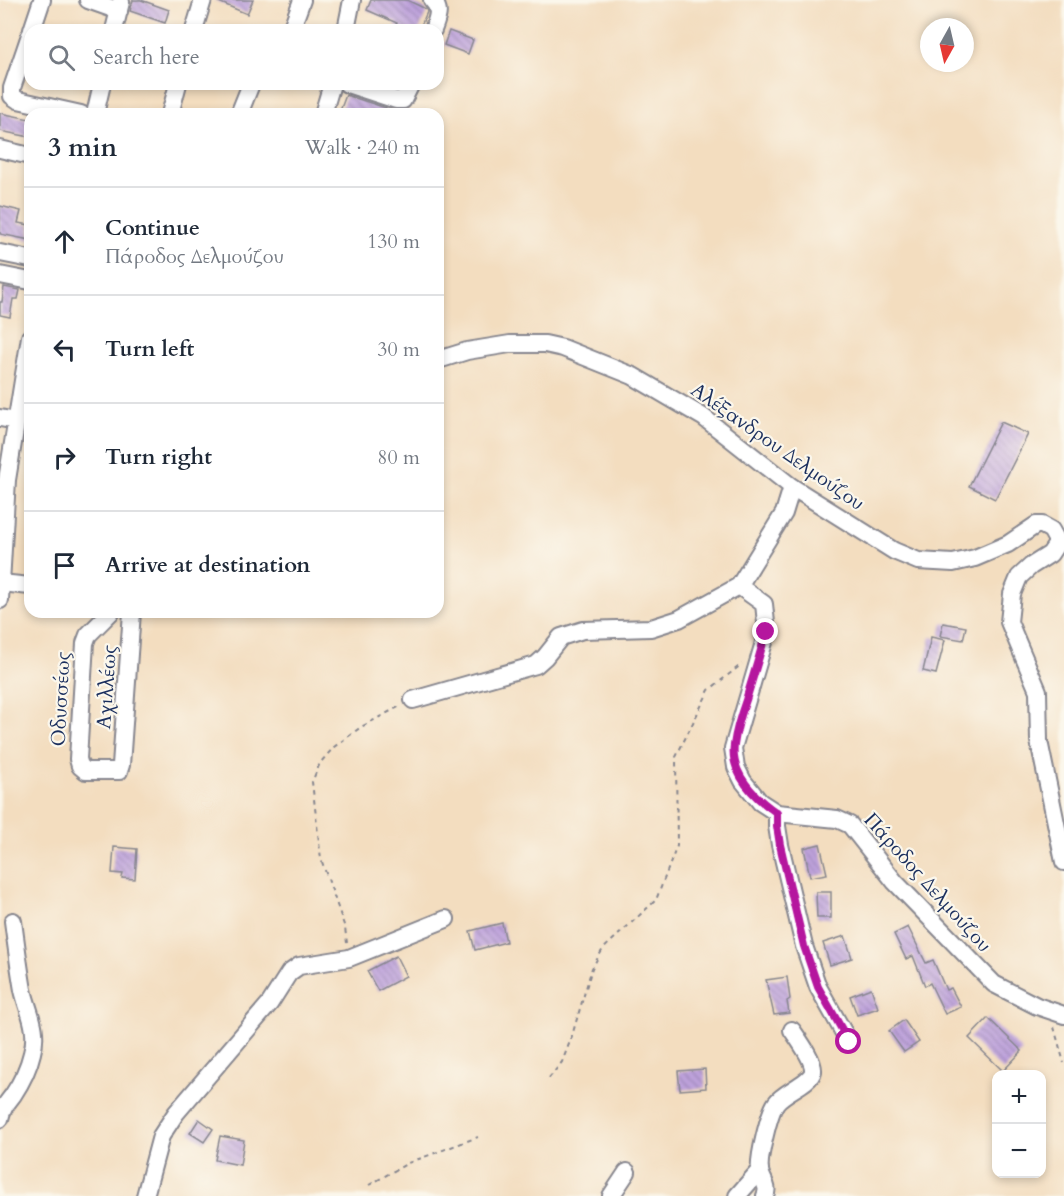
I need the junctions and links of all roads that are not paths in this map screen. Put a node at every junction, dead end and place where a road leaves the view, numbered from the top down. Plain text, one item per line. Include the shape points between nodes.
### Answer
1 (42, 0) edge
2 (88, 0) edge
3 (203, 0) edge
4 (302, 0) edge
5 (352, 0) edge
6 (432, 0) edge
7 (120, 6) edge
8 (34, 24) edge
9 (116, 24) edge
10 (196, 24) edge
11 (293, 24) edge
12 (347, 24) edge
13 (435, 24) edge
14 (24, 53) edge
15 (101, 90) edge
16 (176, 90) edge
17 (249, 90) edge
18 (330, 90) edge
19 (365, 90) edge
20 (408, 90) edge
21 (54, 108) edge
22 (96, 108) edge
23 (172, 108) edge
24 (241, 108) edge
25 (325, 108) edge
26 (0, 149) edge
27 (24, 155) edge
28 (1, 254) edge
29 (24, 258) edge
30 (0, 275) edge
31 (24, 280) edge
32 (444, 358) edge
33 (24, 373) edge
34 (15, 426) edge
35 (4, 484) edge
36 (792, 487) junction
37 (739, 586) junction
38 (24, 587) edge
39 (1, 591) edge
40 (105, 618) edge
41 (132, 618) edge
42 (413, 700) road end
43 (80, 766) joint
44 (777, 813) junction
45 (1060, 819) edge
46 (1064, 862) edge
47 (446, 919) dead end
48 (13, 921) dead end
49 (1056, 1012) edge
50 (792, 1030) dead end
51 (849, 1042) dead end
52 (0, 1119) edge
53 (760, 1170) junction
54 (627, 1172) dead end
55 (145, 1196) edge
56 (611, 1196) edge
57 (737, 1196) edge
58 (765, 1196) edge

1 - 8 street
2 - 7 street
3 - 10 street
4 - 11 street
5 - 12 street
6 - 13 street via 438,7
7 - 9 street
14 - 21 street via 12,96
15 - 22 street
16 - 23 street
17 - 24 street
18 - 25 street
19 - 20 street via 396,100 403,100
26 - 27 street
28 - 29 street
30 - 31 street
32 - 36 street, Αλέξανδρου Δελμούζου via 510,344 563,348 633,376 676,400
33 - 34 street
34 - 35 street
35 - 39 street
36 - 37 street via 784,513
36 - 45 street, Αλέξανδρου Δελμούζου via 894,551 918,561 964,561 1008,544 1036,525 1051,530 1056,539 1054,550 1019,577 1009,614 1012,631 1038,691 1039,741
37 - 42 street via 679,620 651,628 583,630 561,638 536,665
37 - 44 street via 764,604 766,632 733,748 736,767 760,802
38 - 39 street
40 - 43 street, Οδυσσέως via 88,635 85,644
41 - 43 street, Αχιλλέως via 119,771 86,771
44 - 49 street, Πάροδος Δελμούζου via 837,819 850,825 895,882 994,984
44 - 51 street via 780,845 804,946 818,987
45 - 46 street, Αλέξανδρου Δελμούζου
47 - 55 street via 349,958 299,966 289,973 270,1004 176,1113 161,1136
48 - 52 street via 35,1042
50 - 53 street via 813,1070 810,1078 776,1103 765,1130
53 - 57 street
53 - 58 street via 767,1190
54 - 56 street

